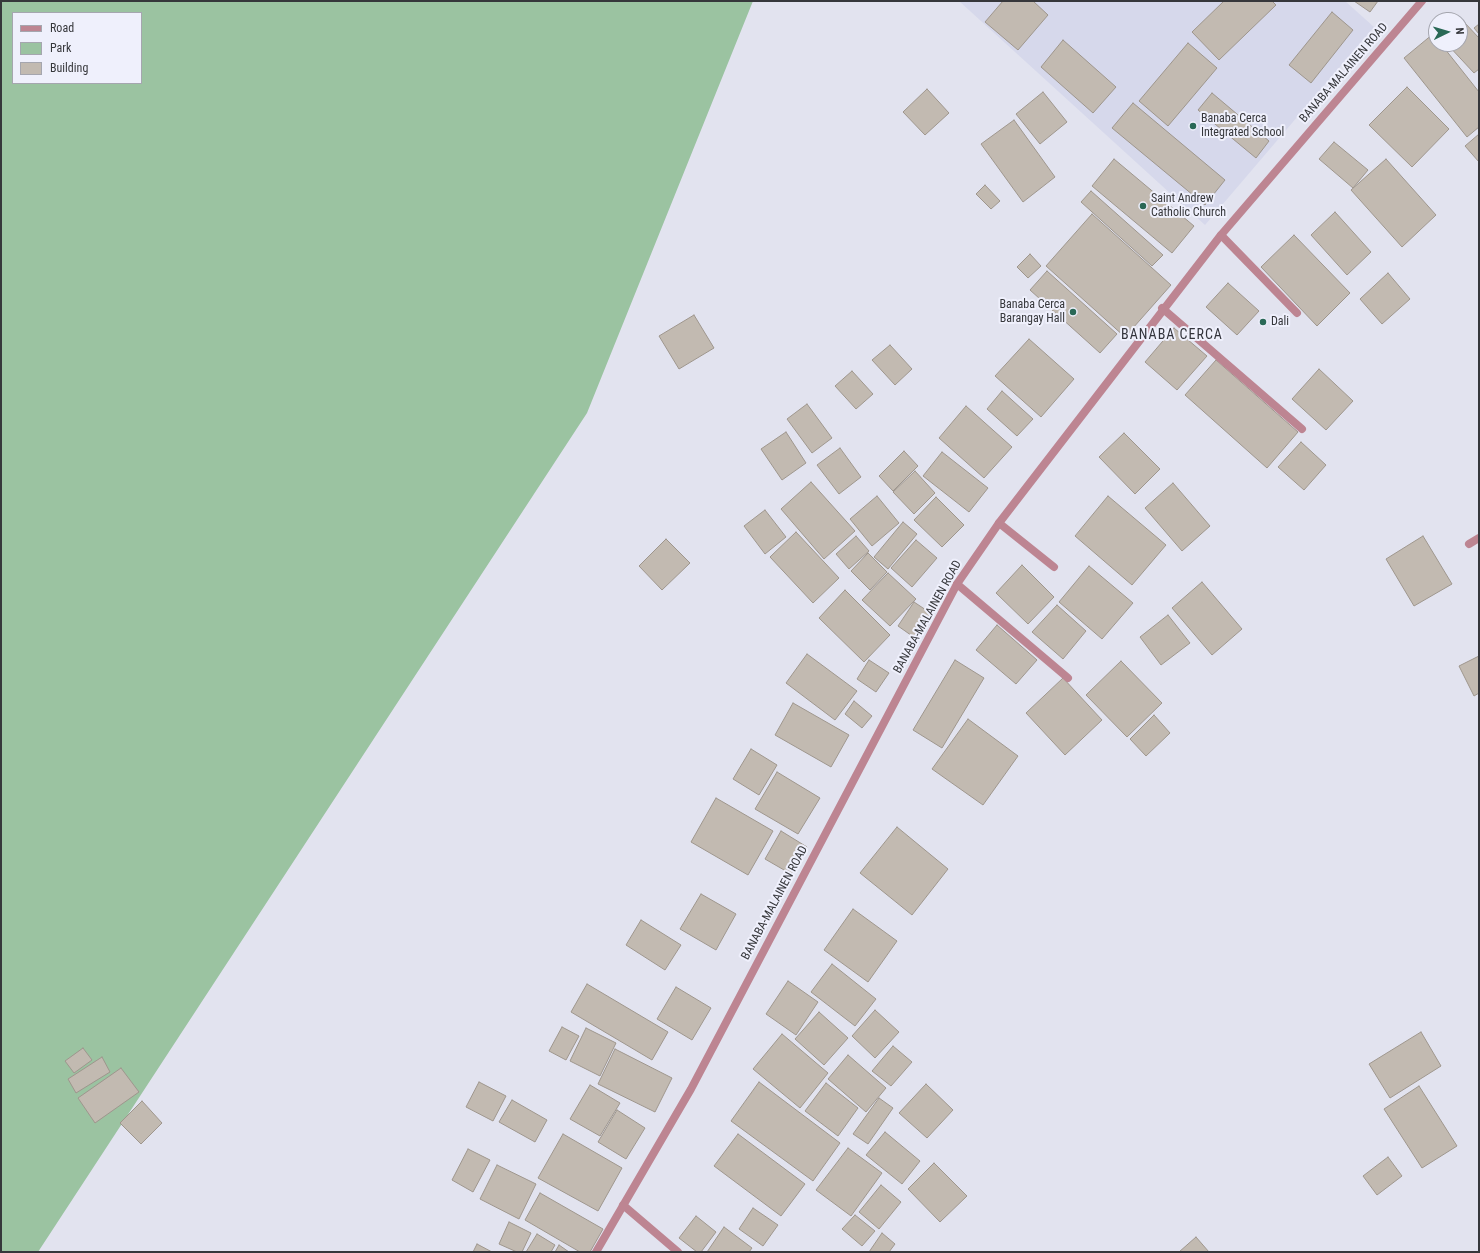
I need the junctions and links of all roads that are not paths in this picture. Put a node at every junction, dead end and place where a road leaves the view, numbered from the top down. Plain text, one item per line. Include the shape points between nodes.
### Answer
1 (1422, 1) edge
2 (1221, 235) junction
3 (1162, 308) junction
4 (1297, 313) dead end
5 (1302, 430) dead end
6 (999, 523) junction
7 (1479, 538) edge
8 (1469, 544) dead end
9 (1054, 567) dead end
10 (957, 584) junction
11 (1068, 678) dead end
12 (623, 1205) junction
13 (596, 1252) edge
14 (678, 1252) edge

1 - 2 street, BANABA-MALAINEN ROAD
2 - 3 street, BANABA-MALAINEN ROAD
2 - 4 street
3 - 5 street
3 - 6 street, BANABA-MALAINEN ROAD
6 - 9 street
6 - 10 street, BANABA-MALAINEN ROAD
7 - 8 street
10 - 11 street
10 - 12 street, BANABA-MALAINEN ROAD via 691,1089
12 - 13 street, BANABA-MALAINEN ROAD
12 - 14 street

